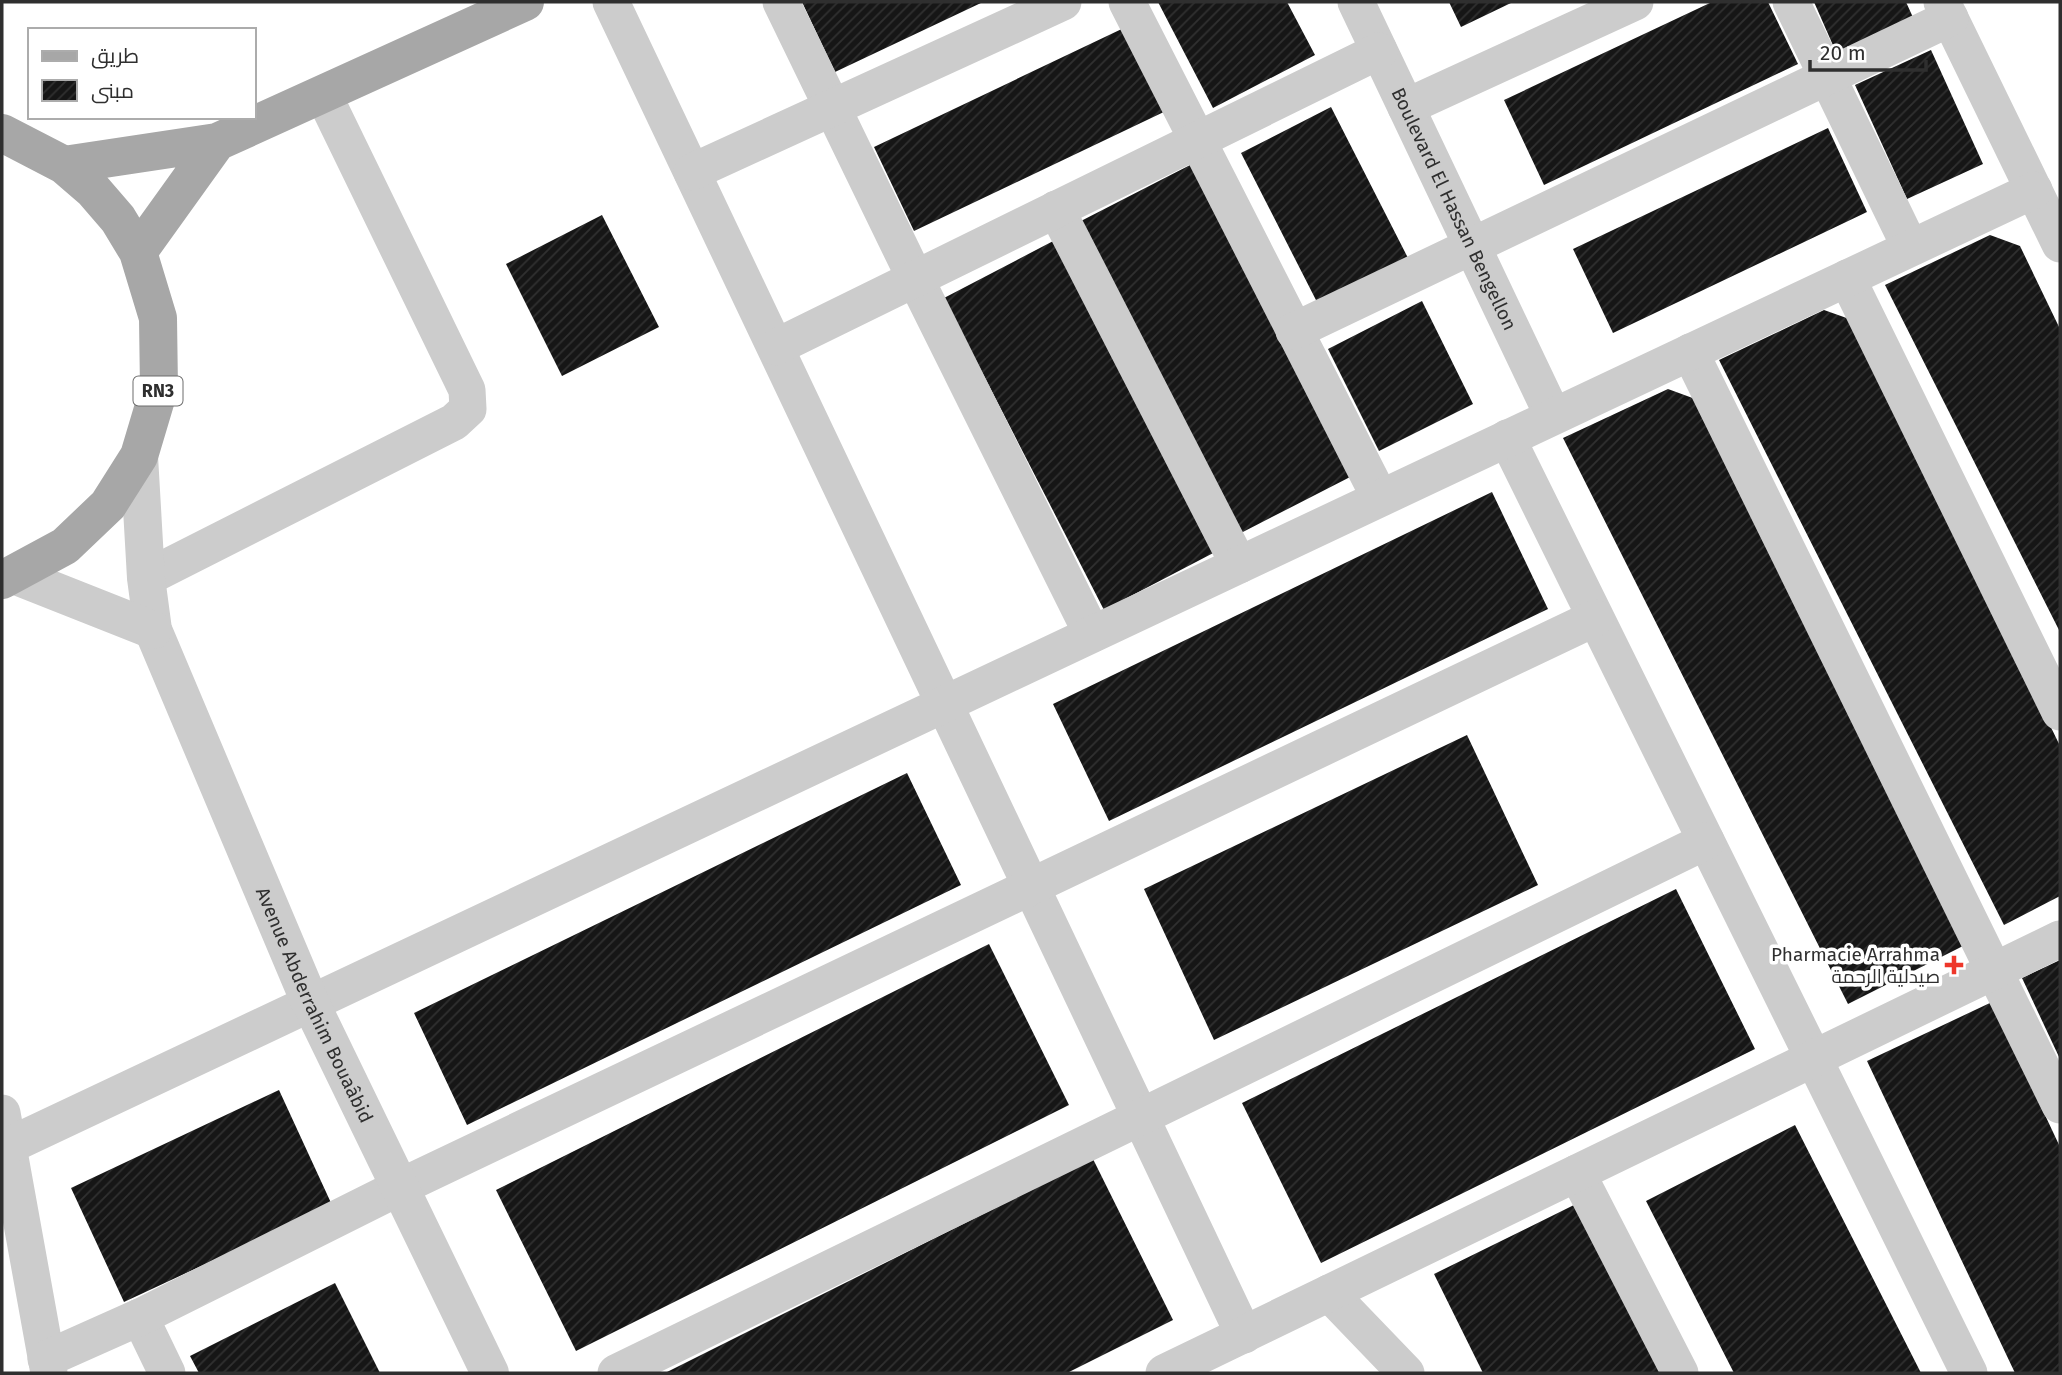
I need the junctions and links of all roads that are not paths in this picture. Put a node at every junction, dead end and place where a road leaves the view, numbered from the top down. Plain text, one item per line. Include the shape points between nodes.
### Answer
1 (525, 2) edge
2 (611, 2) edge
3 (781, 2) edge
4 (1063, 2) edge
5 (1127, 2) edge
6 (1356, 2) edge
7 (1635, 2) edge
8 (1791, 2) edge
9 (1946, 10) edge
10 (1379, 51) junction
11 (1827, 77) junction
12 (323, 94) junction
13 (833, 107) junction
14 (1406, 107) junction
15 (2, 133) edge
16 (1197, 140) junction
17 (217, 142) junction
18 (64, 165) junction
19 (692, 172) junction
20 (2034, 190) junction
21 (1056, 209) junction
22 (2060, 244) edge
23 (1472, 246) junction
24 (1910, 247) junction
25 (138, 252) junction
26 (915, 278) junction
27 (1847, 278) junction
28 (1294, 331) junction
29 (776, 347) junction
30 (1690, 352) junction
31 (1553, 416) junction
32 (1507, 438) junction
33 (139, 456) junction
34 (1380, 498) junction
35 (1239, 565) junction
36 (8, 578) edge
37 (146, 578) junction
38 (1595, 618) junction
39 (153, 630) junction
40 (1092, 634) junction
41 (944, 703) junction
42 (2060, 712) edge
43 (1706, 841) junction
44 (1032, 886) junction
45 (2060, 939) edge
46 (1994, 971) junction
47 (310, 1002) junction
48 (1813, 1059) junction
49 (2060, 1105) edge
50 (1141, 1116) junction
51 (5, 1129) edge
52 (1577, 1173) junction
53 (400, 1187) junction
54 (1329, 1293) junction
55 (140, 1317) junction
56 (1244, 1335) junction
57 (47, 1366) edge
58 (167, 1373) edge
59 (490, 1373) edge
60 (616, 1373) edge
61 (1164, 1373) edge
62 (1406, 1373) edge
63 (1679, 1373) edge
64 (1969, 1373) edge

1 - 12 main road
2 - 19 street
3 - 13 street
4 - 13 street
5 - 16 street
6 - 10 street, Boulevard El Hassan Bengellon
7 - 14 street
8 - 11 street
9 - 11 street
9 - 20 street
10 - 14 street, Boulevard El Hassan Bengellon
10 - 16 street
11 - 23 street
11 - 24 street
12 - 17 main road
12 - 37 street via 467,390 468,409 454,422
13 - 19 street
13 - 26 street
14 - 23 street, Boulevard El Hassan Bengellon
15 - 18 main road, RN3
16 - 21 street
16 - 28 street
17 - 18 main road
17 - 25 main road
18 - 25 main road, RN3 via 118,219
19 - 29 street
20 - 22 street
20 - 24 street
21 - 26 street
21 - 35 street
23 - 28 street
23 - 31 street, Boulevard El Hassan Bengellon
24 - 27 street
25 - 33 main road, RN3 via 159,318 159,389
26 - 29 street
26 - 40 street
27 - 30 street
27 - 42 street
28 - 34 street
29 - 41 street
30 - 31 street
30 - 46 street
31 - 32 street
32 - 34 street
32 - 38 street
33 - 36 main road, RN3 via 108,505 65,546
33 - 37 street, Avenue Abderrahim Bouaâbid
34 - 35 street
35 - 40 street
36 - 39 street
37 - 39 street, Avenue Abderrahim Bouaâbid
38 - 43 street
38 - 44 street
39 - 47 street, Avenue Abderrahim Bouaâbid
40 - 41 street
41 - 44 street
41 - 47 street
43 - 48 street
43 - 50 street
44 - 50 street
44 - 53 street
45 - 46 street
46 - 48 street
46 - 49 street
47 - 51 street
47 - 53 street, Avenue Abderrahim Bouaâbid
48 - 52 street
48 - 64 street
50 - 56 street
50 - 60 street
51 - 57 street
52 - 54 street
52 - 63 street
53 - 55 street
53 - 59 street, Avenue Abderrahim Bouaâbid
54 - 56 street
54 - 62 street
55 - 57 street
55 - 58 street
56 - 61 street

